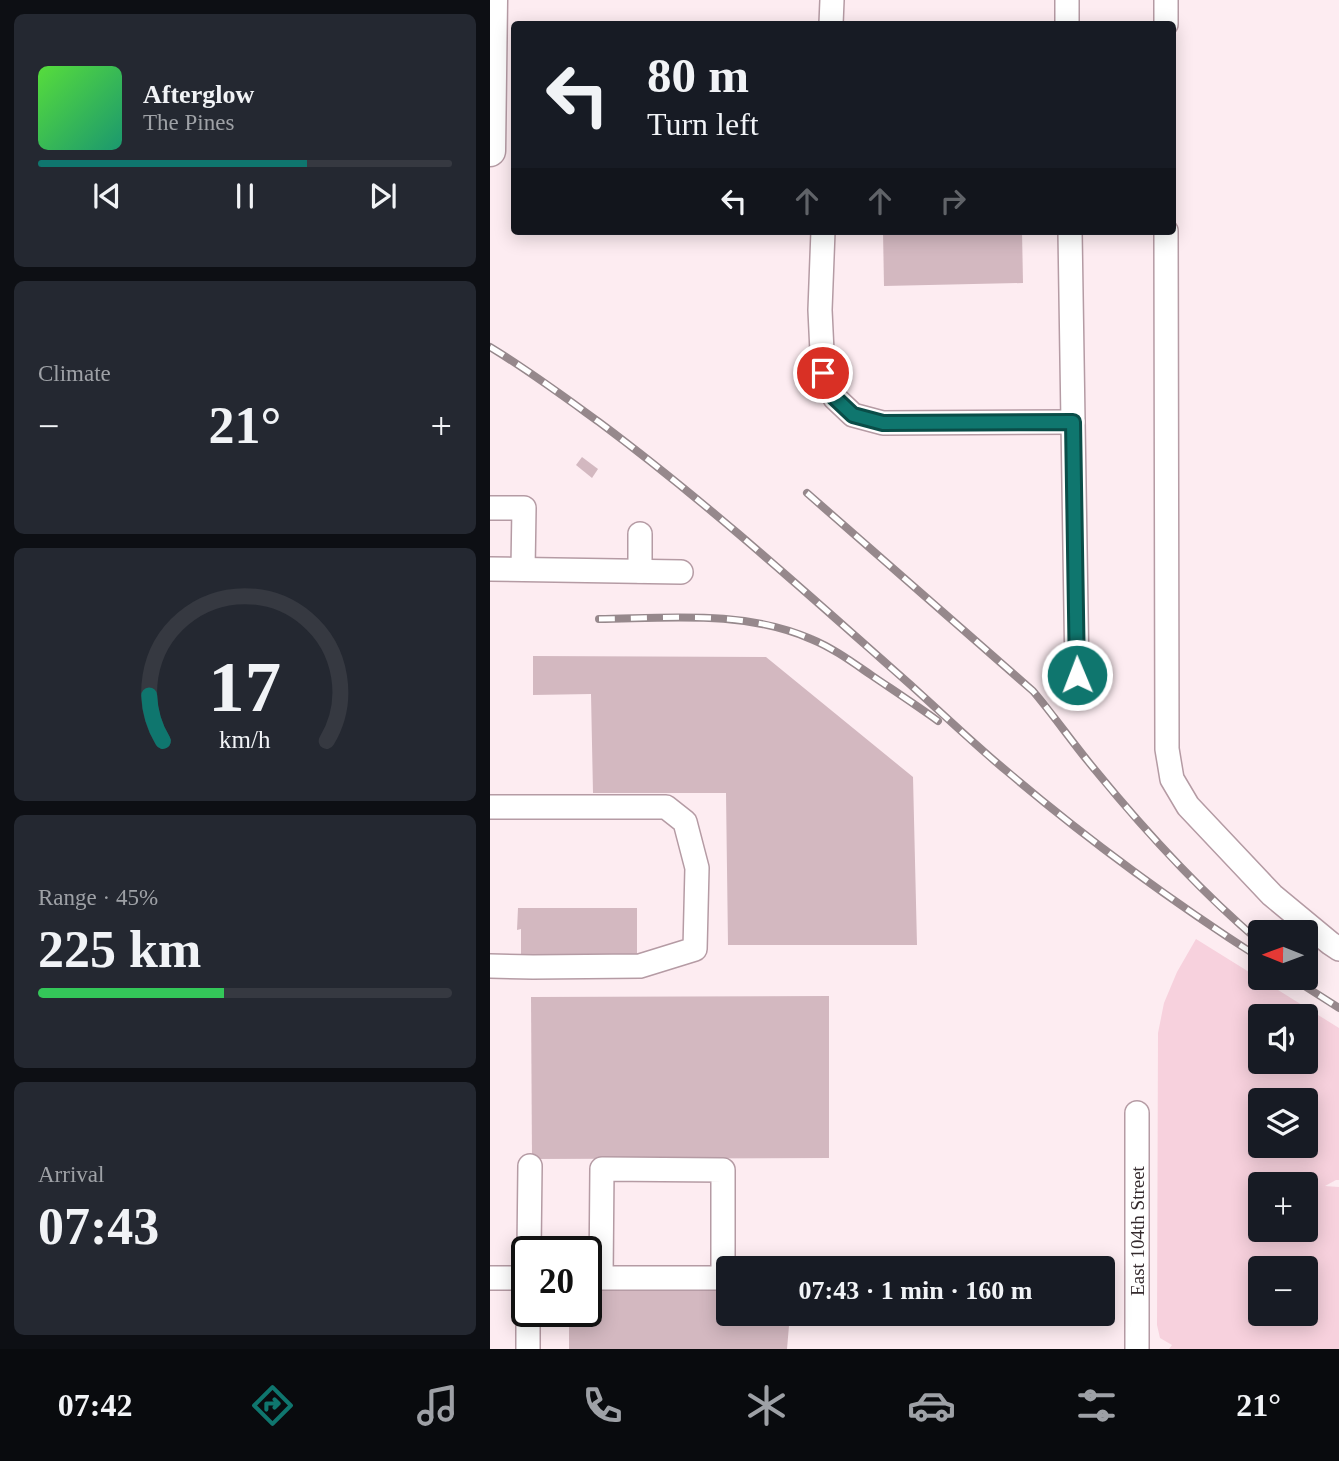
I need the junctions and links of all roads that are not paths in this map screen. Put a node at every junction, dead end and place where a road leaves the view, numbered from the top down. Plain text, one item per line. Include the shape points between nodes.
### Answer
1 (492, 0) edge
2 (832, 0) edge
3 (1067, 0) edge
4 (1166, 0) edge
5 (831, 21) edge
6 (1067, 21) edge
7 (1166, 21) edge
8 (490, 151) edge
9 (823, 235) edge
10 (1070, 235) edge
11 (1166, 235) edge
12 (1073, 422) junction
13 (490, 508) edge
14 (640, 534) dead end
15 (490, 569) edge
16 (523, 569) junction
17 (640, 571) junction
18 (681, 572) dead end
19 (1077, 675) dead end
20 (490, 807) edge
21 (1339, 949) edge
22 (490, 966) edge
23 (1138, 1113) dead end
24 (530, 1166) dead end
25 (529, 1236) edge
26 (490, 1278) edge
27 (511, 1278) edge
28 (594, 1278) edge
29 (528, 1327) edge
30 (528, 1349) edge
31 (1137, 1349) edge

1 - 8 main road
2 - 5 street
3 - 6 street
4 - 7 street
9 - 12 street via 823,373 835,398 853,415 883,423
10 - 12 street
11 - 21 street via 1167,749 1172,779 1188,806 1272,895
12 - 19 street
13 - 16 street via 524,508
14 - 17 street
15 - 16 street
16 - 17 street
17 - 18 street
20 - 22 street via 666,807 685,822 697,868 695,949 640,966
23 - 31 street, East 104th Street
24 - 25 street
26 - 27 street
28 - 28 street via 723,1278 723,1170 602,1169
29 - 30 street

